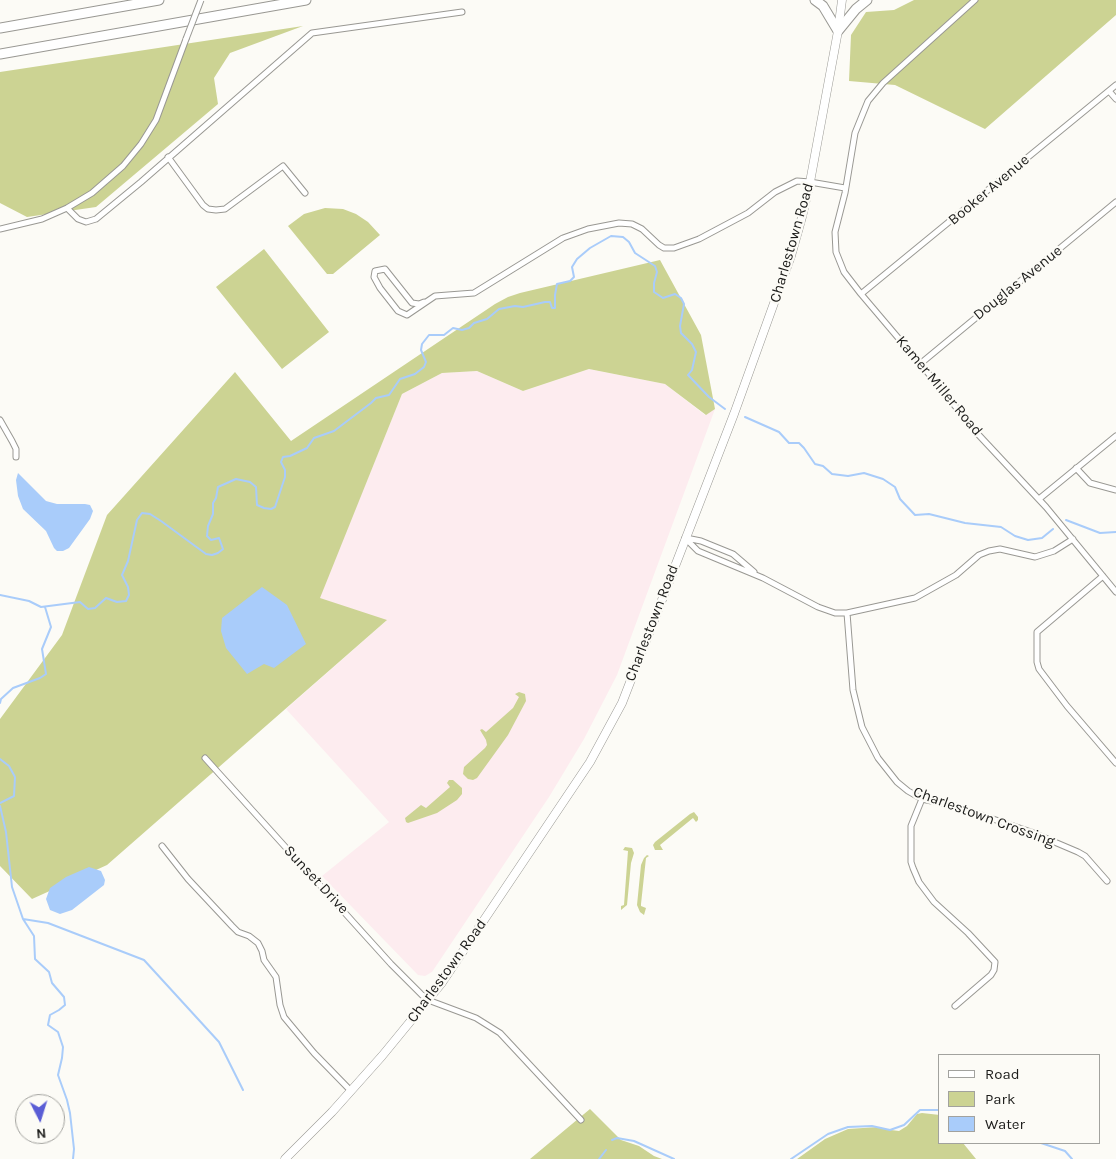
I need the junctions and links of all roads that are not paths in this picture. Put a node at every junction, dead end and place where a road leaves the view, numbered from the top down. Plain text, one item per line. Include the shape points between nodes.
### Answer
1 (159, 0) edge
2 (201, 0) edge
3 (306, 0) edge
4 (815, 0) edge
5 (842, 0) edge
6 (867, 0) edge
7 (975, 0) edge
8 (462, 12) dead end
9 (0, 28) edge
10 (838, 32) junction
11 (0, 54) edge
12 (1116, 86) edge
13 (1109, 91) junction
14 (1116, 99) edge
15 (168, 157) junction
16 (810, 182) junction
17 (846, 188) junction
18 (305, 193) dead end
19 (1116, 202) edge
20 (67, 208) junction
21 (0, 229) edge
22 (861, 294) junction
23 (424, 302) junction
24 (920, 364) junction
25 (0, 420) edge
26 (1116, 436) edge
27 (16, 457) dead end
28 (1076, 468) junction
29 (1116, 490) edge
30 (1039, 499) junction
31 (685, 538) junction
32 (1073, 540) junction
33 (1103, 576) junction
34 (760, 577) junction
35 (1116, 592) edge
36 (847, 613) junction
37 (205, 758) dead end
38 (1116, 763) edge
39 (922, 799) junction
40 (162, 846) dead end
41 (1107, 881) dead end
42 (428, 1000) junction
43 (955, 1006) dead end
44 (351, 1091) junction
45 (581, 1120) dead end
46 (286, 1159) edge

1 - 9 highway
2 - 20 street, bridge via 162,107 141,144 114,176
3 - 11 highway
4 - 10 highway via 823,6
5 - 10 main road, Charlestown Road
6 - 10 highway
7 - 17 street, Kamer Miller Road via 872,96 855,132
8 - 15 street via 312,33
10 - 16 main road, Charlestown Road
12 - 13 street, Booker Avenue
13 - 14 street
13 - 22 street, Booker Avenue
15 - 18 street via 208,209 225,209 283,166
15 - 20 street via 96,218 86,222
16 - 17 street
16 - 23 street via 797,181 782,188 748,213 680,247 664,248 632,224 588,229 555,242 474,293 435,296
16 - 31 main road, Charlestown Road via 784,277
17 - 22 street, Kamer Miller Road via 835,232 836,252 844,272
19 - 24 street, Douglas Avenue
20 - 21 street via 42,219
22 - 24 street, Kamer Miller Road
23 - 23 street via 412,303 385,268 376,271 375,280 401,314 411,314
24 - 30 street, Kamer Miller Road via 975,431
25 - 27 street via 16,449
26 - 28 street
28 - 29 street via 1090,483
28 - 30 street
30 - 32 street, Kamer Miller Road
31 - 34 street via 698,551
31 - 34 street via 733,554
31 - 42 main road, Charlestown Road via 622,703 602,740
32 - 33 street, Kamer Miller Road
32 - 36 street via 1034,557 1000,549 989,551 979,555 956,575 914,598
33 - 35 street, Kamer Miller Road
33 - 38 street via 1037,632 1037,662 1038,669
34 - 36 street via 818,607
36 - 39 street, Charlestown Crossing via 853,690 864,734 897,782
37 - 42 street, Sunset Drive via 391,964
39 - 41 street, Charlestown Crossing via 955,806 1078,852
39 - 43 street via 911,826 911,862 919,882 934,902 995,962 991,976
40 - 44 street via 232,926 258,943 276,978 284,1017
42 - 44 main road, Charlestown Road
42 - 45 street via 476,1018 500,1034
44 - 46 main road, Charlestown Road

